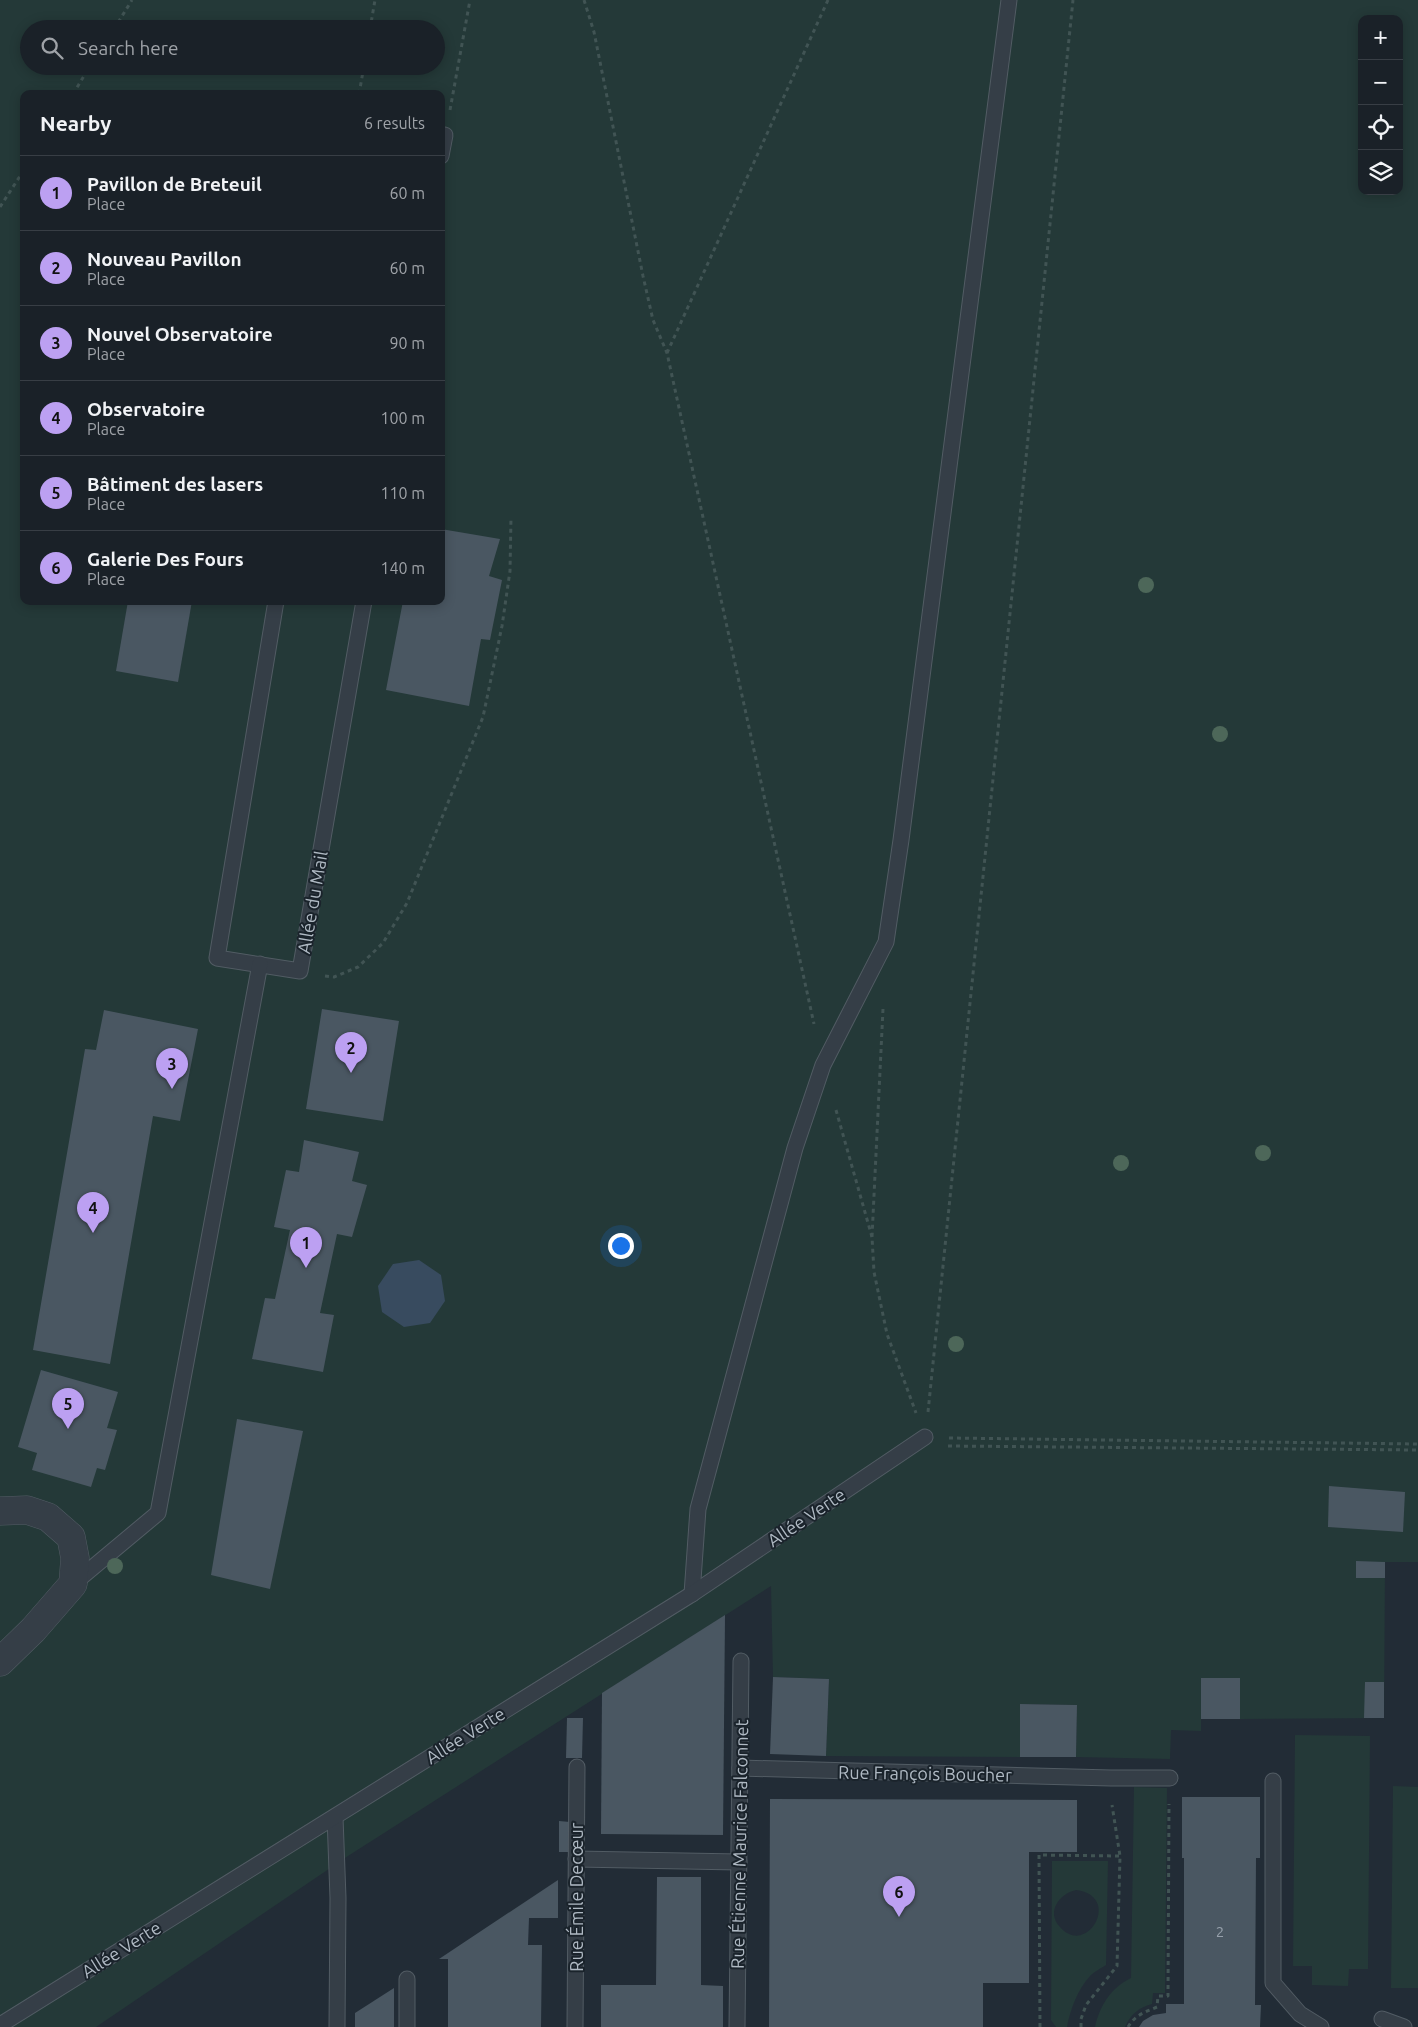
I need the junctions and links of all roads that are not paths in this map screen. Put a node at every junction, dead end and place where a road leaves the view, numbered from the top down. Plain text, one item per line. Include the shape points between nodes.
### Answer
1 (1009, 0) edge
2 (275, 605) edge
3 (363, 605) edge
4 (260, 964) junction
5 (925, 1437) road end
6 (0, 1511) edge
7 (72, 1584) junction
8 (692, 1594) junction
9 (741, 1661) dead end
10 (0, 1662) edge
11 (577, 1766) dead end
12 (740, 1768) junction
13 (1170, 1778) road end
14 (1273, 1780) dead end
15 (335, 1816) junction
16 (576, 1860) junction
17 (739, 1862) junction
18 (406, 1979) dead end
19 (1382, 2019) dead end
20 (0, 2025) edge
21 (337, 2027) edge
22 (407, 2027) edge
23 (575, 2027) edge
24 (737, 2027) edge
25 (1321, 2027) edge
26 (1404, 2027) edge

1 - 8 lane via 886,942 823,1065 795,1148 698,1509
2 - 4 lane, Allée du Mail via 217,958
3 - 4 lane, Allée du Mail via 300,971
4 - 7 lane via 158,1513
5 - 8 lane, Allée Verte
6 - 7 street via 27,1510 48,1517 71,1537 76,1558
7 - 10 street via 33,1630
8 - 15 lane, Allée Verte
9 - 12 lane, Rue Étienne Maurice Falconnet
11 - 16 lane, Rue Émile Decœur
12 - 13 lane, Rue François Boucher
12 - 17 lane, Rue Étienne Maurice Falconnet
14 - 25 lane via 1273,1983 1300,2014
15 - 20 lane, Allée Verte
15 - 21 lane
16 - 17 lane
16 - 23 lane, Rue Émile Decœur
17 - 24 lane, Rue Étienne Maurice Falconnet
18 - 22 lane
19 - 26 lane

